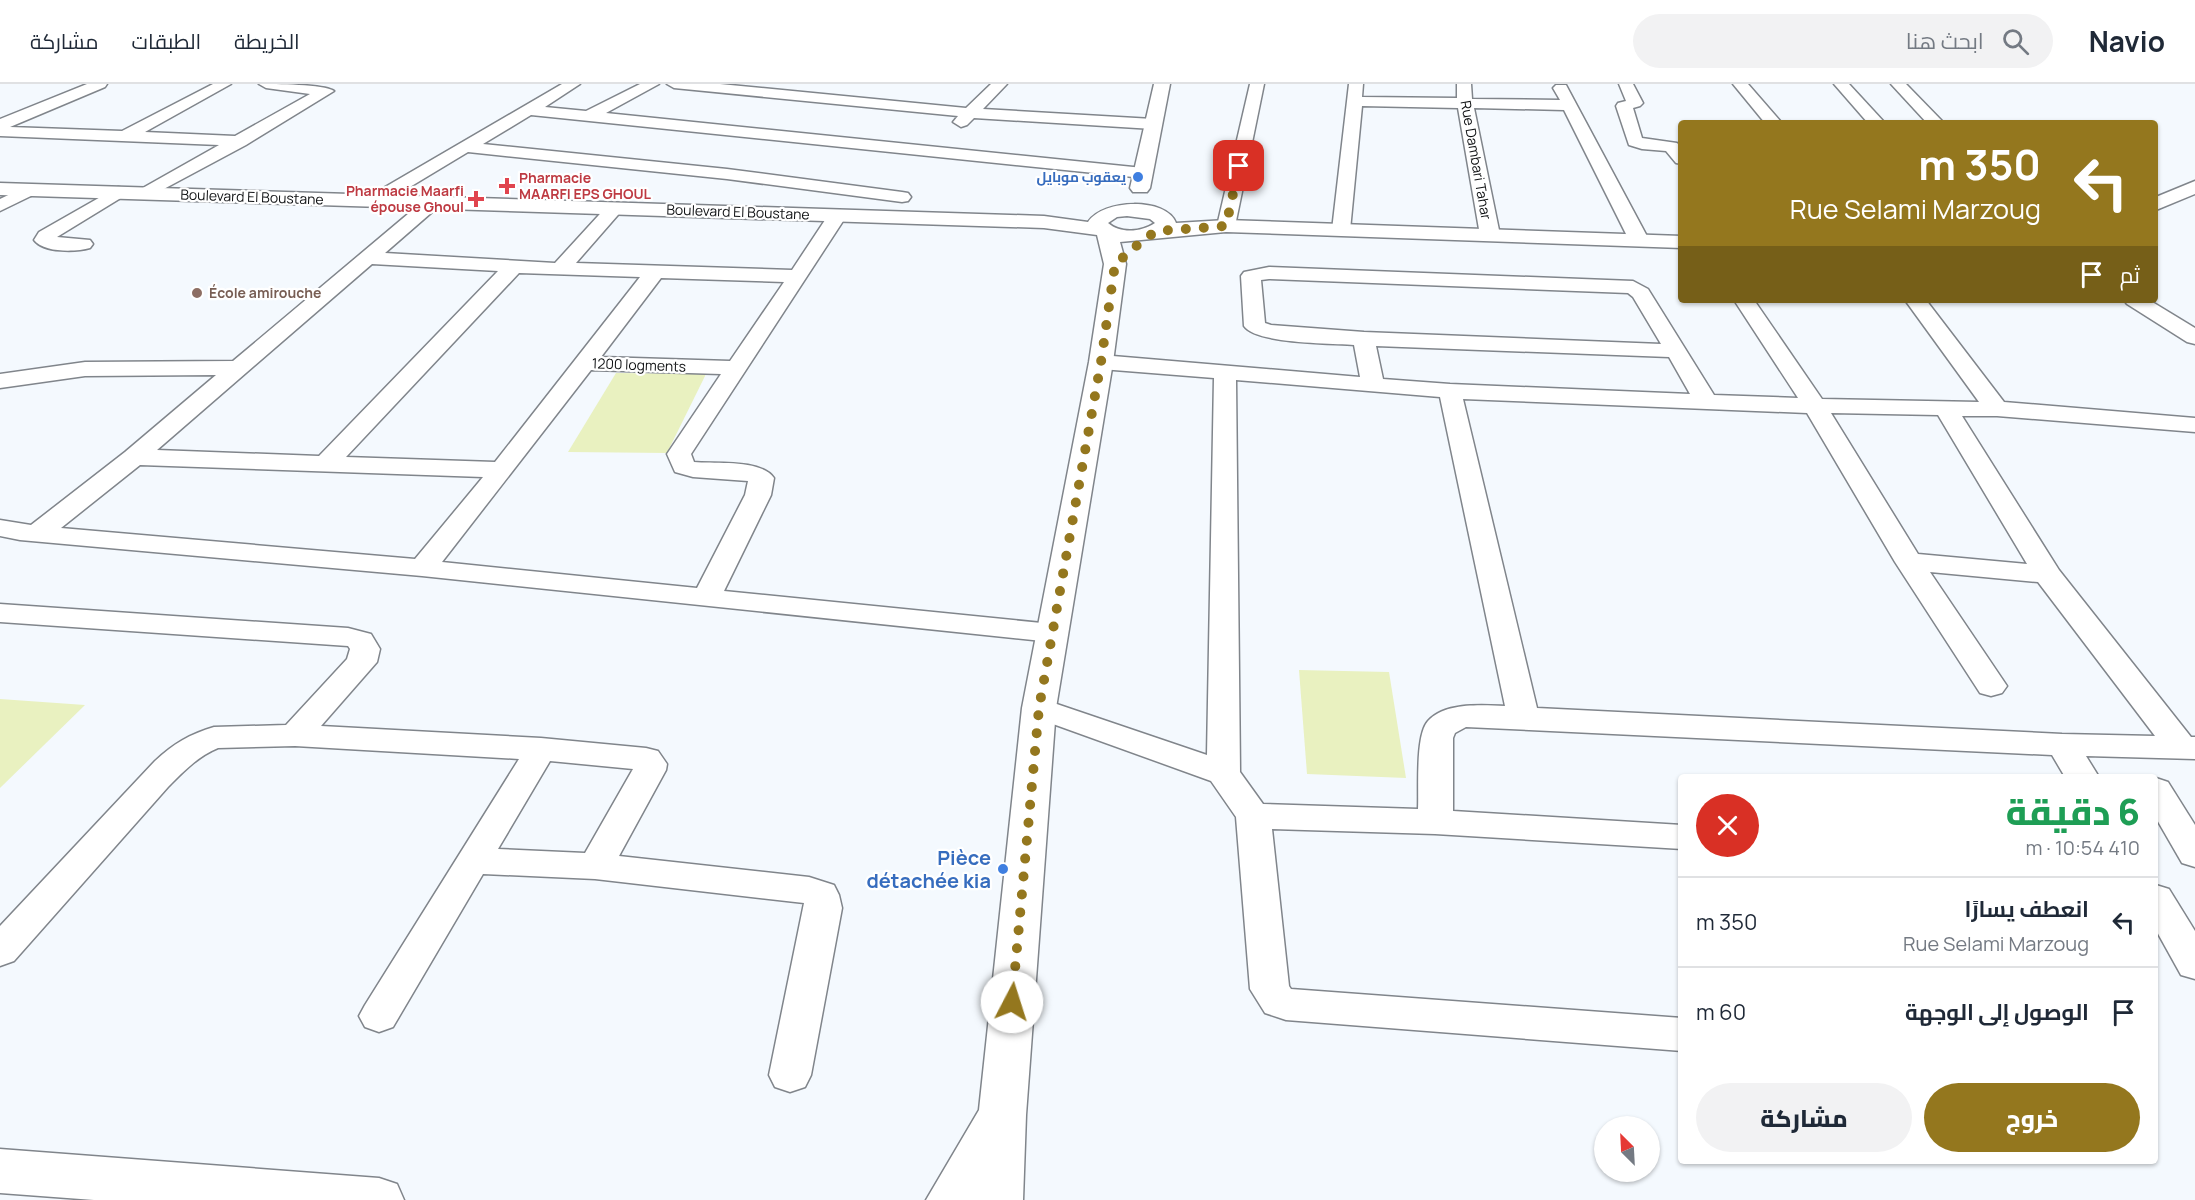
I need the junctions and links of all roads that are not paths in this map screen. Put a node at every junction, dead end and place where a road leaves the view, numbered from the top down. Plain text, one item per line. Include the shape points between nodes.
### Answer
1 (100, 84) edge
2 (224, 84) edge
3 (266, 84) edge
4 (573, 84) edge
5 (652, 84) edge
6 (674, 84) edge
7 (1000, 84) edge
8 (1162, 84) edge
9 (1257, 84) edge
10 (1464, 84) edge
11 (1559, 84) edge
12 (1626, 84) edge
13 (1740, 84) edge
14 (1841, 84) edge
15 (1898, 84) edge
16 (713, 88) junction
17 (1355, 92) edge
18 (771, 94) junction
19 (693, 100) dead end
20 (835, 100) junction
21 (1465, 103) junction
22 (1570, 105) junction
23 (753, 106) dead end
24 (898, 106) junction
25 (526, 110) junction
26 (672, 111) dead end
27 (818, 112) dead end
28 (970, 113) junction
29 (589, 116) junction
30 (1030, 117) junction
31 (734, 118) dead end
32 (881, 118) dead end
33 (1771, 120) edge
34 (1874, 120) edge
35 (1933, 120) edge
36 (652, 123) junction
37 (801, 124) dead end
38 (1153, 124) junction
39 (0, 125) edge
40 (716, 129) junction
41 (1014, 130) dead end
42 (0, 131) edge
43 (863, 131) dead end
44 (125, 136) junction
45 (783, 136) junction
46 (240, 141) junction
47 (846, 143) junction
48 (998, 144) dead end
49 (464, 147) junction
50 (765, 149) dead end
51 (931, 152) junction
52 (1678, 155) edge
53 (982, 157) junction
54 (746, 161) dead end
55 (727, 174) junction
56 (1142, 181) junction
57 (2195, 187) edge
58 (0, 189) edge
59 (29, 190) junction
60 (118, 192) junction
61 (147, 193) junction
62 (902, 197) dead end
63 (374, 201) junction
64 (433, 202) junction
65 (2158, 203) edge
66 (0, 206) edge
67 (615, 208) junction
68 (838, 215) junction
69 (1156, 224) junction
70 (1223, 226) junction
71 (1109, 230) junction
72 (1341, 230) junction
73 (1490, 235) junction
74 (1639, 240) junction
75 (1678, 242) edge
76 (83, 244) dead end
77 (368, 258) junction
78 (514, 266) junction
79 (560, 269) junction
80 (655, 272) junction
81 (797, 276) junction
82 (1746, 303) edge
83 (1917, 303) edge
84 (2139, 303) edge
85 (2195, 338) edge
86 (1364, 339) junction
87 (1678, 351) junction
88 (1101, 362) junction
89 (585, 363) junction
90 (239, 368) junction
91 (737, 368) junction
92 (1225, 374) junction
93 (0, 381) edge
94 (1373, 385) junction
95 (1450, 391) junction
96 (1707, 402) junction
97 (1815, 406) junction
98 (1946, 409) junction
99 (1997, 409) junction
100 (2195, 425) edge
101 (134, 457) junction
102 (325, 464) junction
103 (502, 470) junction
104 (15, 532) edge
105 (1909, 562) junction
106 (422, 568) junction
107 (2047, 574) junction
108 (706, 598) junction
109 (0, 613) edge
110 (1052, 633) junction
111 (1991, 686) dead end
112 (1039, 708) junction
113 (1523, 717) junction
114 (295, 735) junction
115 (2062, 745) junction
116 (2129, 747) junction
117 (2188, 747) edge
118 (541, 749) junction
119 (1223, 773) junction
120 (2080, 774) edge
121 (2146, 774) edge
122 (2158, 793) edge
123 (1253, 816) junction
124 (1435, 822) junction
125 (1678, 837) edge
126 (2195, 854) edge
127 (474, 861) junction
128 (595, 866) junction
129 (2158, 902) edge
130 (0, 951) edge
131 (2195, 964) edge
132 (379, 1016) dead end
133 (1678, 1035) edge
134 (790, 1075) dead end
135 (1002, 1115) junction
136 (18, 1182) edge
137 (379, 1200) edge
138 (951, 1200) edge
139 (998, 1200) edge

1 - 39 street
2 - 44 street
3 - 46 street via 326,91
4 - 25 street
5 - 29 street
6 - 16 street
7 - 28 street
8 - 38 main road
9 - 70 street
10 - 21 street, Rue Dambari Tahar
11 - 22 street
12 - 52 street via 1635,103 1624,106 1635,141 1669,147
13 - 33 street
14 - 34 street
15 - 35 street
16 - 18 street
16 - 19 street
17 - 21 street
17 - 72 street
18 - 20 street
18 - 23 street
20 - 24 street
20 - 27 street
21 - 22 street
21 - 73 street, Rue Dambari Tahar
22 - 74 street
24 - 28 street
24 - 32 street
25 - 29 street
25 - 49 street
26 - 36 street
28 - 30 street
28 - 51 street
29 - 36 street
30 - 38 street
30 - 41 street
31 - 40 street
36 - 40 street
37 - 45 street
38 - 56 main road
40 - 45 street
42 - 44 street
43 - 47 street
44 - 46 street
45 - 47 street
45 - 50 street
46 - 61 street
47 - 51 street
48 - 53 street
49 - 55 street
49 - 63 street
51 - 53 street
53 - 56 street
54 - 55 street
55 - 62 street
56 - 69 main road
56 - 71 main road
57 - 65 main road
58 - 59 main road, Boulevard El Boustane
59 - 60 main road, Boulevard El Boustane
59 - 66 street
60 - 61 main road, Boulevard El Boustane
60 - 76 street via 44,240
61 - 63 main road, Boulevard El Boustane
63 - 64 main road, Boulevard El Boustane
64 - 67 main road, Boulevard El Boustane
64 - 77 street
67 - 68 main road, Boulevard El Boustane
67 - 79 street
68 - 71 main road, Boulevard El Boustane via 1044,222
68 - 81 street
69 - 70 main road, Boulevard El Boustane
69 - 71 main road, Boulevard El Boustane via 1139,210
69 - 71 main road via 1135,250
70 - 72 main road, Boulevard El Boustane
71 - 88 main road
72 - 73 main road, Boulevard El Boustane
73 - 74 main road, Boulevard El Boustane
74 - 75 main road, Boulevard El Boustane
77 - 78 street
77 - 90 street
78 - 79 street
78 - 102 street
79 - 80 street
80 - 81 street
80 - 89 street, 1200 logments
81 - 91 street
82 - 97 street
83 - 99 street
84 - 85 street
86 - 87 street
86 - 87 street via 1257,328 1253,324 1251,276 1281,273 1629,286 1641,293
86 - 94 street
87 - 96 street
88 - 92 street
88 - 110 main road
89 - 91 street, 1200 logments
89 - 103 street
90 - 93 street via 85,369
90 - 101 street
91 - 108 street via 679,454 684,467 697,471 748,473 761,478 758,495
92 - 94 street
92 - 119 street
94 - 95 street
95 - 96 street
95 - 113 street
96 - 97 street
97 - 98 street
97 - 105 street
98 - 99 street
98 - 107 street
99 - 100 street
101 - 102 street
101 - 104 street
102 - 103 street
103 - 106 street
104 - 106 street
105 - 107 street
105 - 111 street
106 - 108 street
107 - 117 street
108 - 110 street
109 - 114 street via 360,640 364,649 362,662
110 - 112 main road
112 - 119 street
112 - 135 main road
113 - 115 street
113 - 124 street via 1472,715 1440,727
114 - 118 street
114 - 130 street via 214,738 184,753 99,839
115 - 116 street
115 - 120 street
116 - 117 street
116 - 121 street
118 - 127 street
118 - 128 street via 637,757 650,764
119 - 123 street
122 - 126 street
123 - 124 street
123 - 133 street via 1270,989 1279,1002
124 - 125 street
127 - 128 street
127 - 132 street
128 - 134 street via 809,890 821,895 823,908
129 - 131 street
135 - 138 main road
135 - 139 main road
136 - 137 main road

